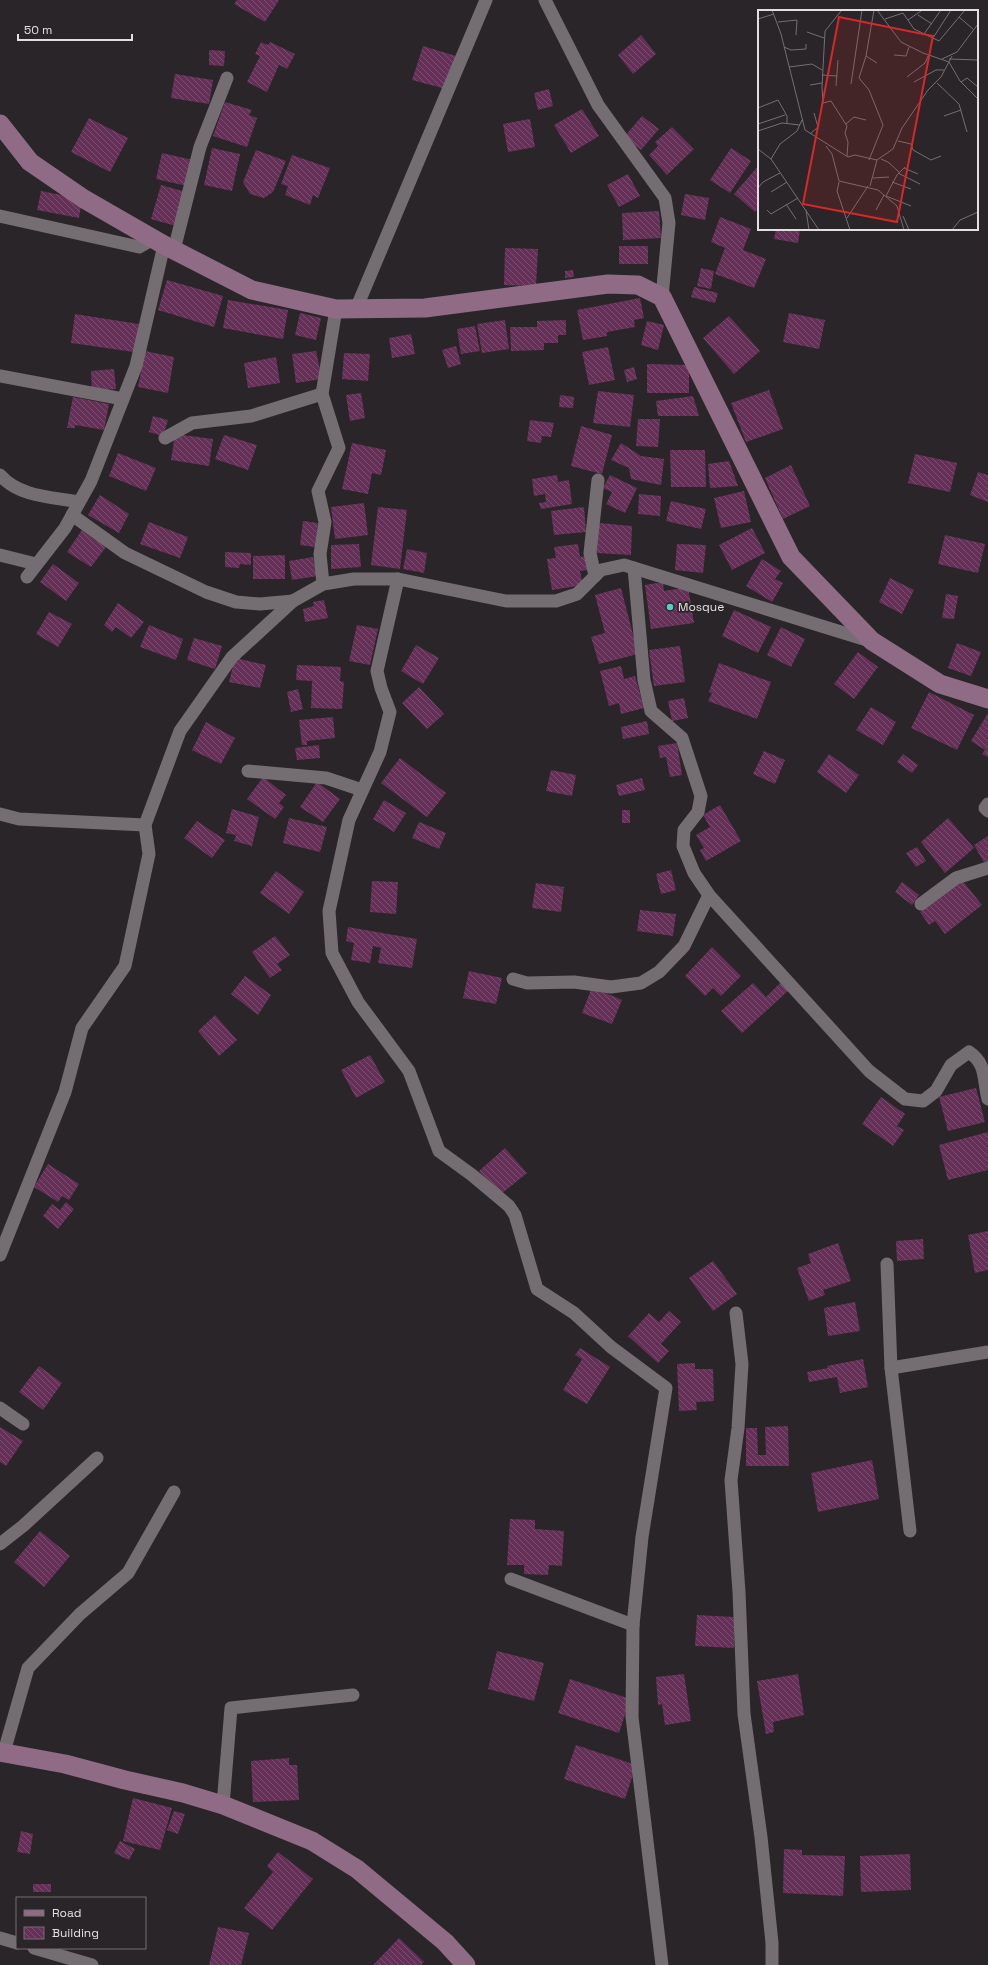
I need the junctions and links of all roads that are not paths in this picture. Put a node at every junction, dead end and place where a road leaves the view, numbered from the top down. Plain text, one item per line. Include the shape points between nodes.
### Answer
1 (486, 0) edge
2 (545, 0) edge
3 (227, 78) dead end
4 (0, 124) edge
5 (0, 216) edge
6 (163, 245) junction
7 (662, 297) junction
8 (336, 309) junction
9 (356, 309) junction
10 (0, 376) edge
11 (322, 394) junction
12 (123, 399) junction
13 (165, 438) dead end
14 (0, 475) edge
15 (598, 480) dead end
16 (80, 502) junction
17 (72, 515) junction
18 (0, 555) edge
19 (36, 564) junction
20 (634, 568) junction
21 (595, 576) junction
22 (27, 577) dead end
23 (398, 579) junction
24 (323, 584) junction
25 (294, 601) junction
26 (872, 641) junction
27 (988, 699) edge
28 (248, 772) dead end
29 (362, 790) junction
30 (988, 804) edge
31 (988, 811) edge
32 (0, 814) edge
33 (144, 825) junction
34 (988, 868) edge
35 (709, 895) junction
36 (921, 904) dead end
37 (513, 979) dead end
38 (988, 1099) edge
39 (0, 1256) edge
40 (887, 1264) dead end
41 (736, 1313) dead end
42 (988, 1352) edge
43 (891, 1368) junction
44 (0, 1408) edge
45 (23, 1424) dead end
46 (97, 1458) dead end
47 (174, 1492) dead end
48 (910, 1531) dead end
49 (0, 1544) edge
50 (511, 1580) dead end
51 (633, 1625) junction
52 (353, 1695) dead end
53 (2, 1752) edge
54 (223, 1805) junction
55 (0, 1938) edge
56 (16, 1943) edge
57 (37, 1949) edge
58 (89, 1965) edge
59 (466, 1965) edge
60 (662, 1965) edge
61 (772, 1965) edge

1 - 9 street
2 - 7 street via 598,105 665,198 669,223
3 - 6 street
4 - 6 street via 30,162 84,199
5 - 6 street via 139,247
6 - 8 street via 252,290
6 - 12 street via 136,366
7 - 9 street via 638,285 608,284 425,308
7 - 26 street via 791,557
8 - 9 street
8 - 11 street
10 - 12 street
11 - 13 street via 251,416 192,423
11 - 24 street via 339,448 318,491 324,522 320,554
12 - 16 street via 91,481
14 - 16 street via 8,484 31,494
15 - 21 street via 590,553
16 - 17 street
17 - 19 street via 65,528
17 - 25 street via 125,553 206,592 236,602 260,604
18 - 19 street
19 - 22 street
20 - 21 street via 624,565 601,570
20 - 26 street
20 - 35 street via 644,680 651,711 682,738 701,796 698,812 684,830 683,846 694,873
21 - 23 street via 577,594 556,601 506,601
23 - 24 street via 354,579
23 - 29 street via 377,671 390,712 380,752
24 - 25 street
25 - 33 street via 232,657 180,731
26 - 27 street via 940,684
28 - 29 street via 326,778
29 - 51 street via 349,820 329,911 332,953 358,1002 409,1071 439,1151 509,1206 515,1215 537,1289 574,1313 611,1347 666,1388 642,1536
30 - 31 street via 984,808
32 - 33 street via 19,819
33 - 39 street via 149,854 125,966 82,1028 65,1092
34 - 36 street via 956,878
35 - 37 street via 684,946 659,972 641,983 611,987 574,982 527,983
35 - 38 street via 869,1071 905,1098 923,1101 936,1091 951,1064 969,1052 978,1058 981,1065
40 - 43 street
41 - 61 street via 742,1364 738,1428 731,1480 744,1714 761,1837
42 - 43 street
43 - 48 street
44 - 45 street
46 - 49 street
47 - 53 street via 128,1573 80,1614 28,1668
50 - 51 street
51 - 60 street via 632,1717
52 - 54 street via 231,1708
53 - 54 street via 65,1764
54 - 59 street via 312,1841 357,1869 445,1942
55 - 56 street
57 - 58 street

